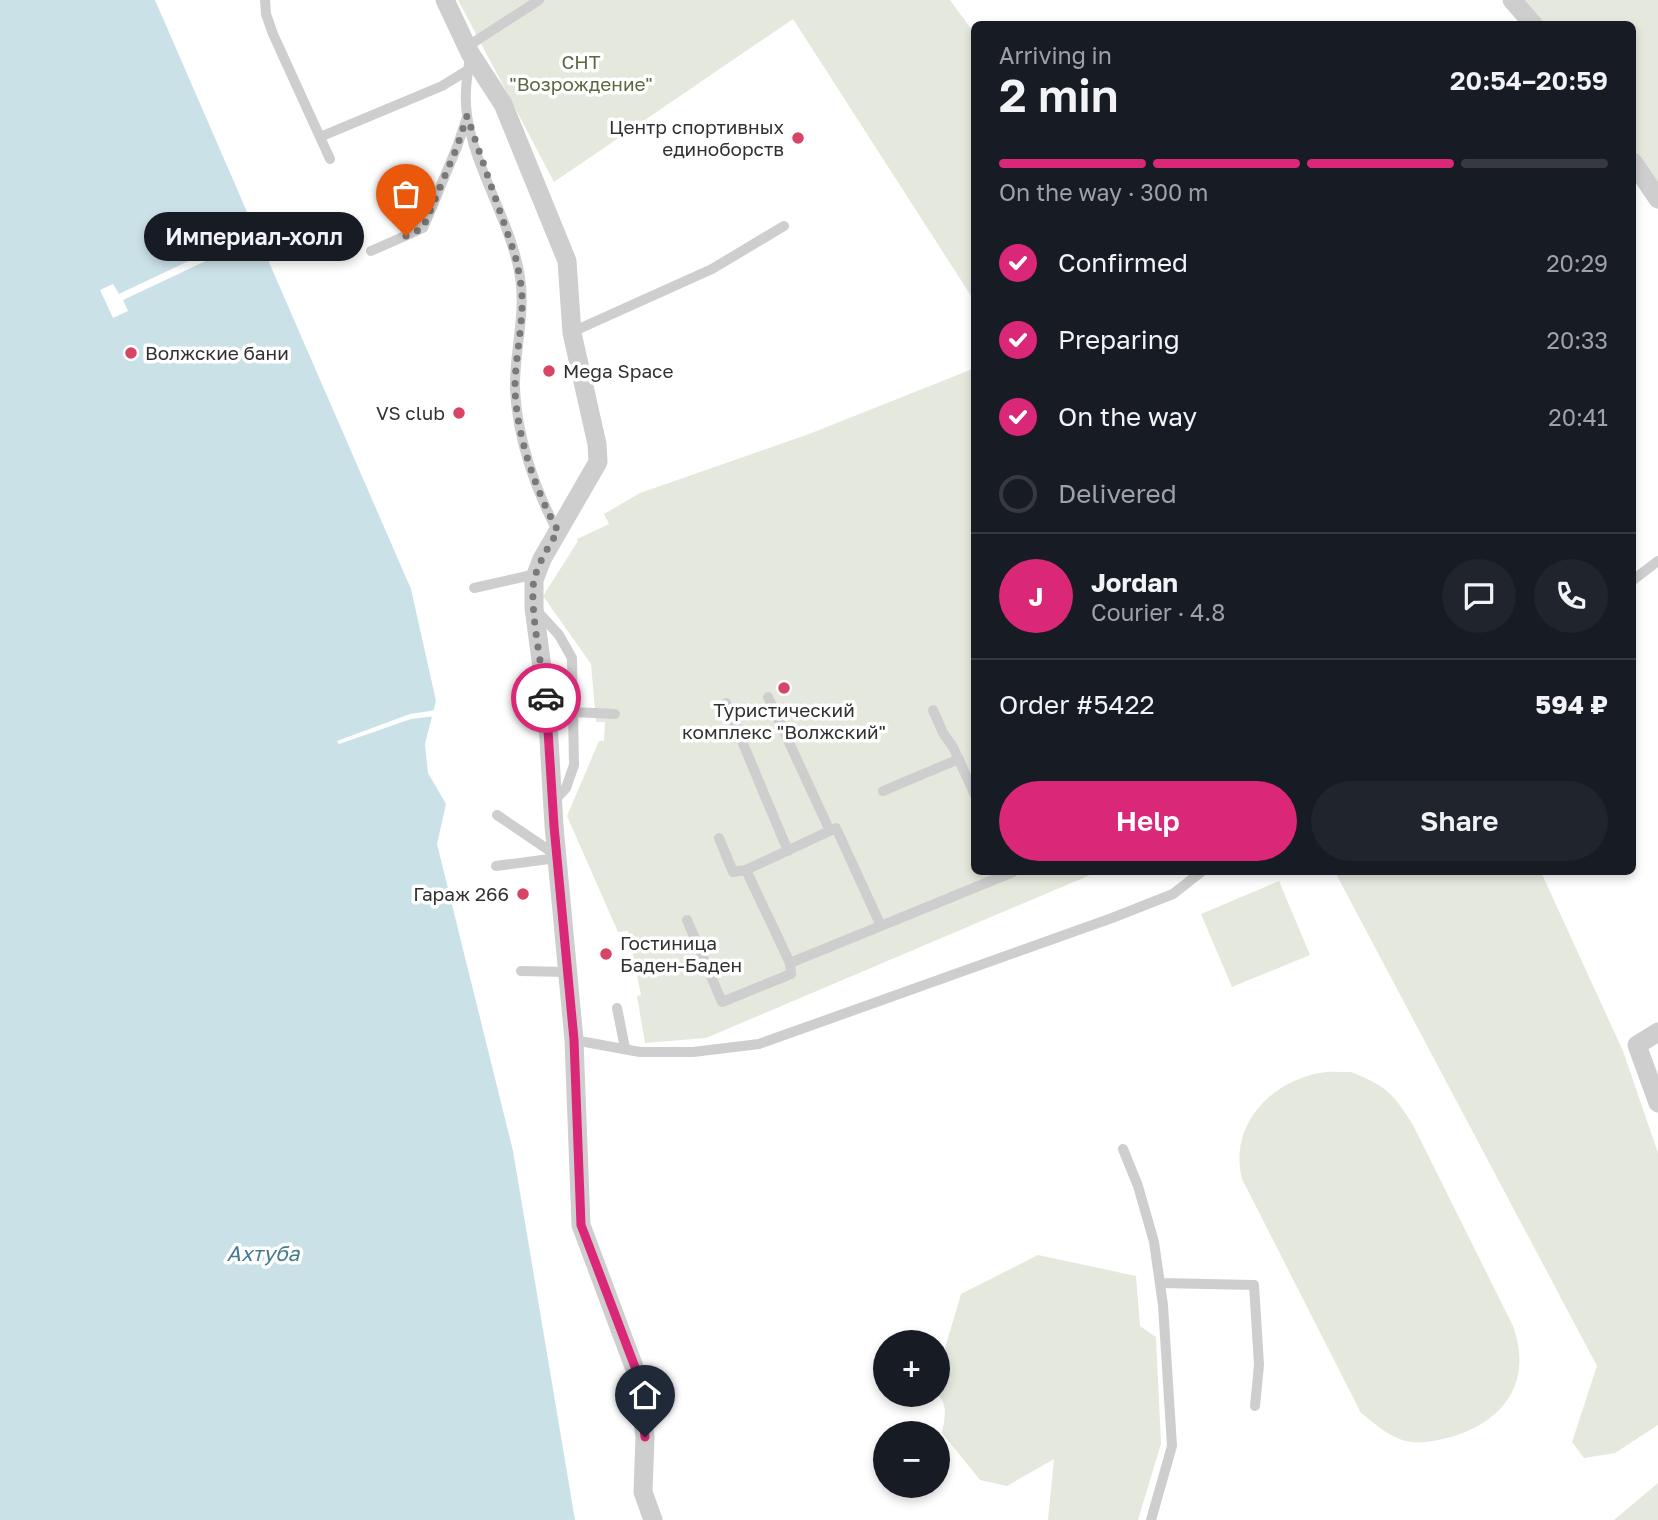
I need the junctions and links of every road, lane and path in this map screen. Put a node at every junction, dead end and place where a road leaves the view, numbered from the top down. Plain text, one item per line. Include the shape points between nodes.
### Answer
1 (265, 0) edge
2 (445, 0) edge
3 (539, 0) edge
4 (1512, 0) edge
5 (1530, 21) edge
6 (469, 56) junction
7 (467, 116) junction
8 (320, 137) junction
9 (330, 159) dead end
10 (1636, 166) edge
11 (1658, 199) edge
12 (784, 226) dead end
13 (372, 251) dead end
14 (572, 333) junction
15 (558, 531) junction
16 (1658, 561) edge
17 (537, 574) junction
18 (1636, 578) edge
19 (474, 588) dead end
20 (534, 608) junction
21 (768, 697) dead end
22 (726, 703) dead end
23 (933, 710) dead end
24 (573, 712) junction
25 (615, 714) dead end
26 (959, 759) junction
27 (971, 786) edge
28 (883, 791) dead end
29 (552, 802) junction
30 (497, 815) dead end
31 (830, 831) junction
32 (719, 838) dead end
33 (788, 851) junction
34 (556, 857) junction
35 (496, 866) dead end
36 (746, 870) junction
37 (1004, 875) edge
38 (1195, 875) edge
39 (687, 920) dead end
40 (881, 926) junction
41 (790, 963) junction
42 (521, 971) dead end
43 (567, 972) junction
44 (617, 1008) dead end
45 (1658, 1032) edge
46 (574, 1040) junction
47 (625, 1048) junction
48 (1658, 1103) edge
49 (1123, 1149) dead end
50 (1160, 1283) junction
51 (1255, 1406) dead end
52 (653, 1520) edge
53 (1151, 1520) edge

1 - 8 lane via 272,34
2 - 6 street
3 - 6 lane
4 - 5 street
6 - 7 lane
6 - 8 lane via 442,86
6 - 14 street via 503,104 567,261
7 - 13 lane via 423,228
7 - 15 lane via 520,276 523,305 515,389 524,448
8 - 9 lane
10 - 11 street
12 - 14 lane via 712,269
14 - 15 street via 598,462
15 - 17 street
16 - 18 lane
17 - 19 lane
17 - 20 street
20 - 24 lane via 559,635 572,658
20 - 29 street via 547,705
21 - 31 lane
22 - 33 lane
23 - 26 lane
24 - 25 lane
24 - 29 lane via 574,765 566,788
26 - 27 lane
26 - 28 lane
29 - 34 street
30 - 34 lane
31 - 33 lane
31 - 40 lane via 836,828
32 - 36 lane via 733,872
33 - 36 lane
34 - 35 lane
34 - 43 street
36 - 41 lane
37 - 40 lane
38 - 47 lane via 1173,894 1112,918 760,1044 693,1052
39 - 41 lane via 722,1002 791,974
40 - 41 lane
42 - 43 lane
43 - 46 street
44 - 47 lane
45 - 48 street via 1637,1045
46 - 47 lane
46 - 52 street via 581,1225 638,1375 645,1437 643,1492
49 - 50 lane via 1154,1242
50 - 51 lane via 1254,1285 1259,1365
50 - 53 lane via 1172,1446

